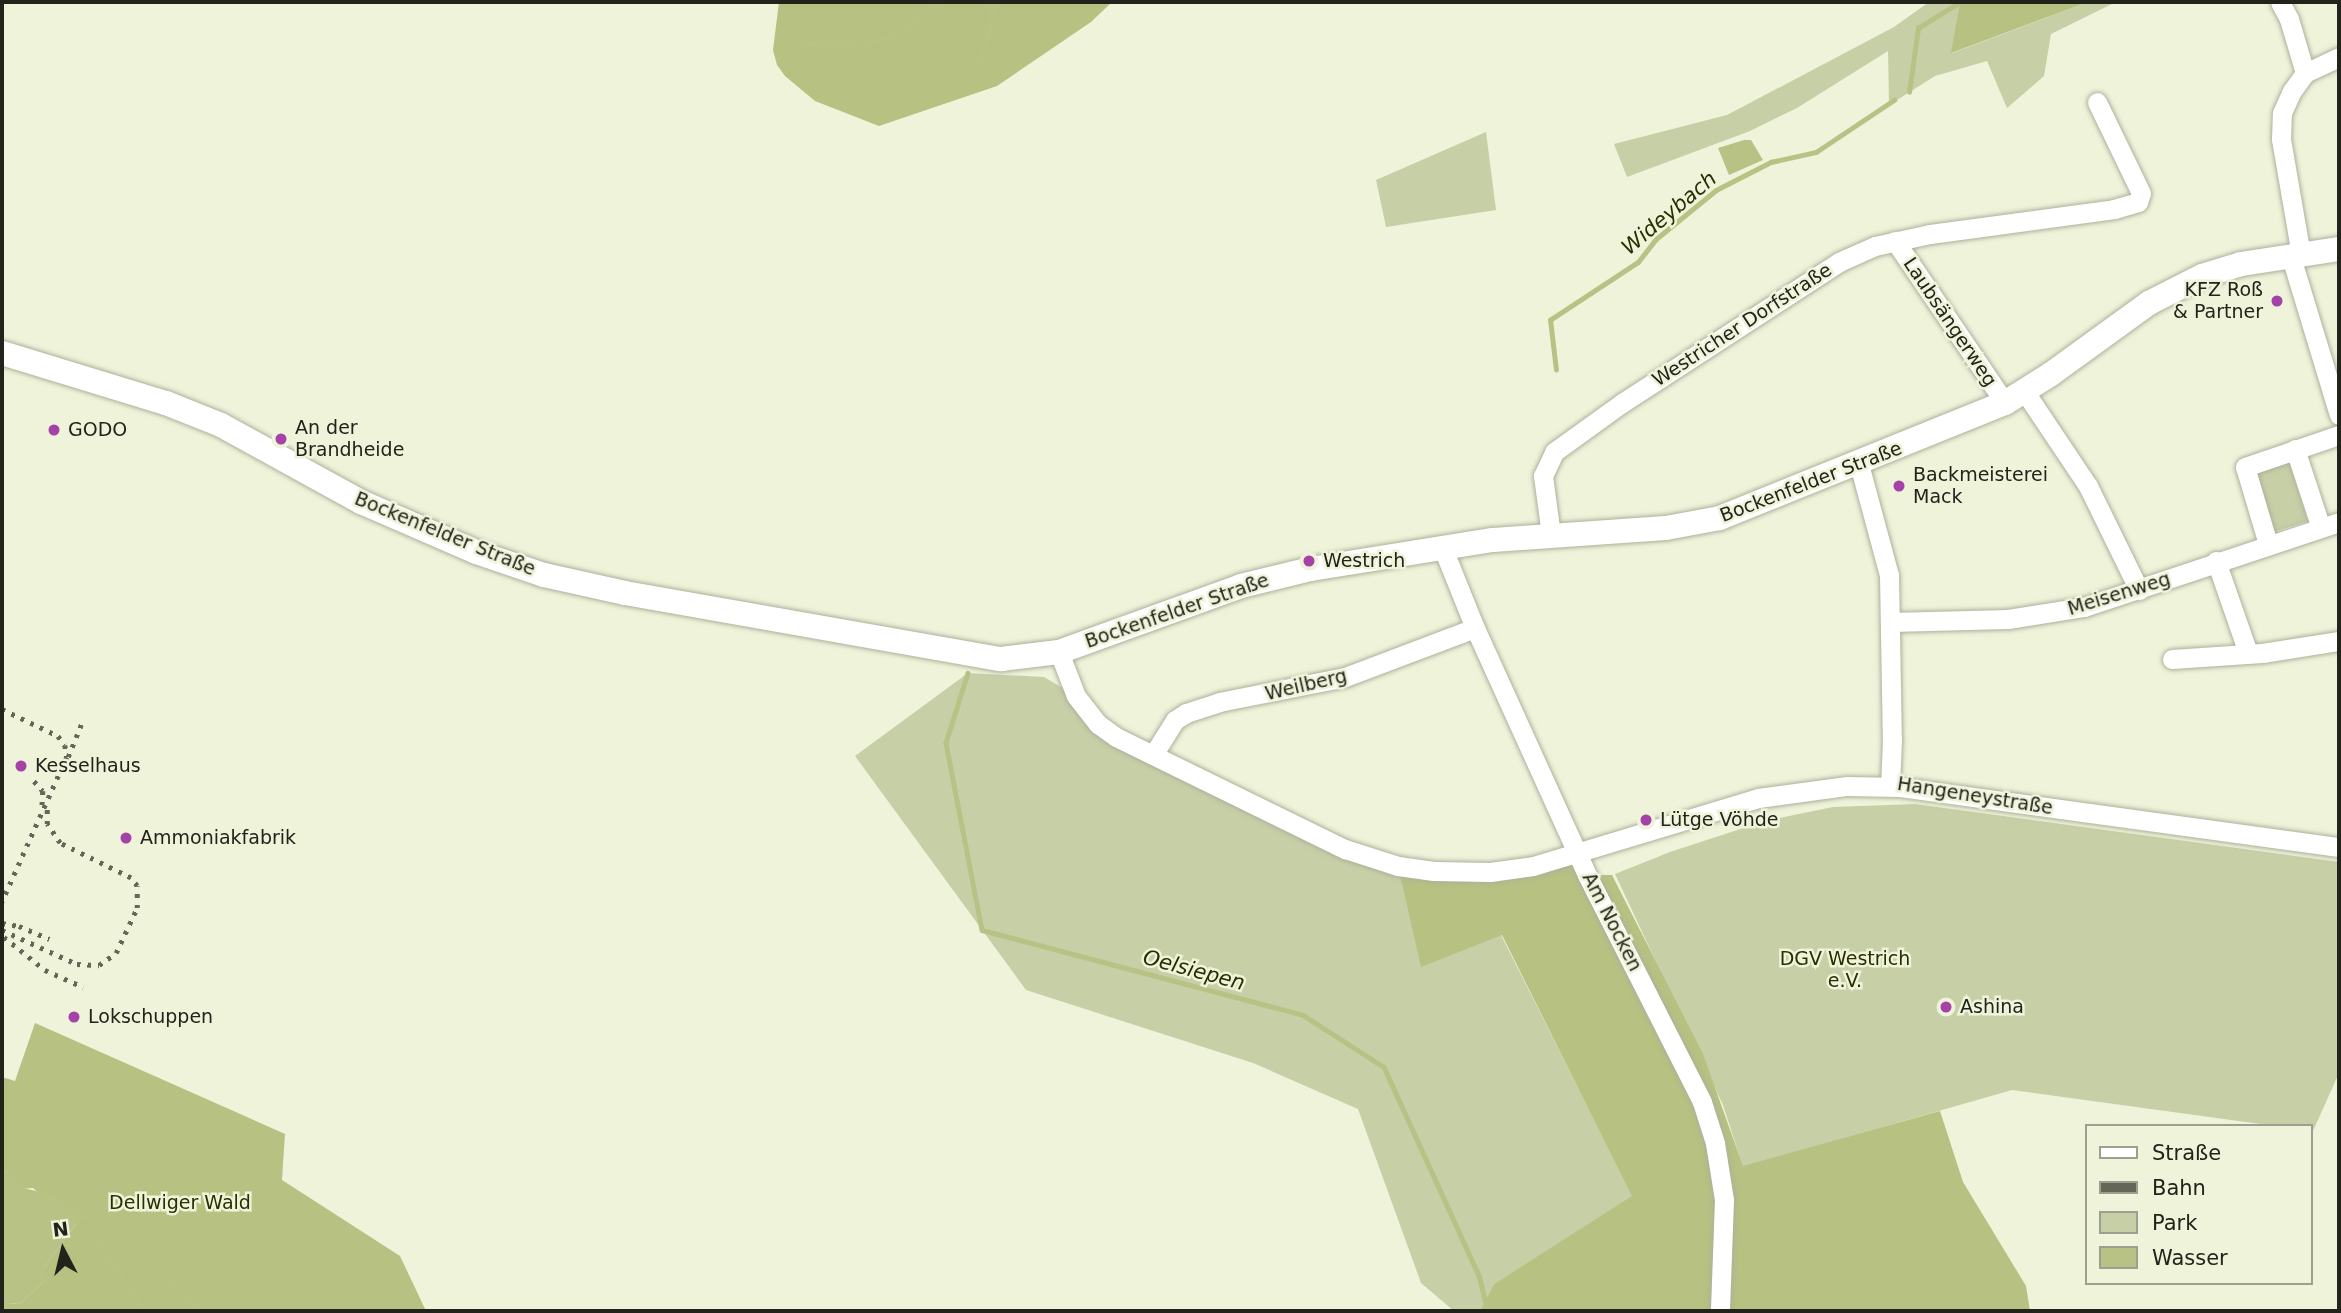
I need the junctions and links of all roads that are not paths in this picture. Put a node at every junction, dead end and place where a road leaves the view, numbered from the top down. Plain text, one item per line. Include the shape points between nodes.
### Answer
1 (2280, 2) edge
2 (2339, 57) edge
3 (2305, 73) junction
4 (2097, 102) dead end
5 (1895, 241) junction
6 (2339, 249) edge
7 (2296, 256) junction
8 (2, 353) edge
9 (2015, 398) junction
10 (2339, 415) edge
11 (2339, 435) edge
12 (2295, 449) junction
13 (1859, 464) junction
14 (2330, 525) edge
15 (1551, 535) junction
16 (2268, 544) junction
17 (1443, 546) junction
18 (2216, 561) junction
19 (2139, 590) junction
20 (1890, 622) junction
21 (1475, 628) junction
22 (2339, 641) edge
23 (1059, 652) junction
24 (2248, 653) junction
25 (2172, 659) dead end
26 (1153, 755) junction
27 (1890, 786) junction
28 (2339, 847) edge
29 (1578, 853) junction
30 (1720, 1311) edge

1 - 3 street
2 - 3 street
3 - 7 street via 2287,102 2281,126
4 - 5 street, Westricher Dorfstraße via 2141,193 2138,202
5 - 9 street, Laubsängerweg
5 - 15 street, Westricher Dorfstraße via 1839,262 1805,281 1554,452 1543,476
6 - 7 main road, Bockenfelder Straße
7 - 9 main road, Bockenfelder Straße via 2211,272 2171,289
7 - 10 street
8 - 23 main road, Bockenfelder Straße via 166,403 220,425 362,502 476,552 544,575 981,657
9 - 13 main road, Bockenfelder Straße
9 - 19 street, Laubsängerweg via 2088,486
11 - 12 street
12 - 14 street
12 - 16 street via 2245,467
13 - 15 main road, Bockenfelder Straße via 1700,523
13 - 20 street, Hangeneystraße via 1889,575
14 - 16 street, Meisenweg
15 - 17 main road, Bockenfelder Straße
16 - 18 street, Meisenweg
17 - 21 street, Am Nocken
17 - 23 main road, Bockenfelder Straße via 1264,579
18 - 19 street, Meisenweg
18 - 24 street
19 - 20 street, Meisenweg via 2084,607 2008,619
20 - 27 street, Hangeneystraße
21 - 26 street, Weilberg via 1345,677 1186,713 1175,720
21 - 29 street, Am Nocken
22 - 24 street
23 - 26 street via 1076,696 1098,724
24 - 25 street
26 - 29 street via 1345,849 1398,866 1490,872
27 - 28 street, Hangeneystraße
27 - 29 street via 1816,787 1758,797
29 - 30 street, Am Nocken via 1694,1084 1715,1143 1725,1224

